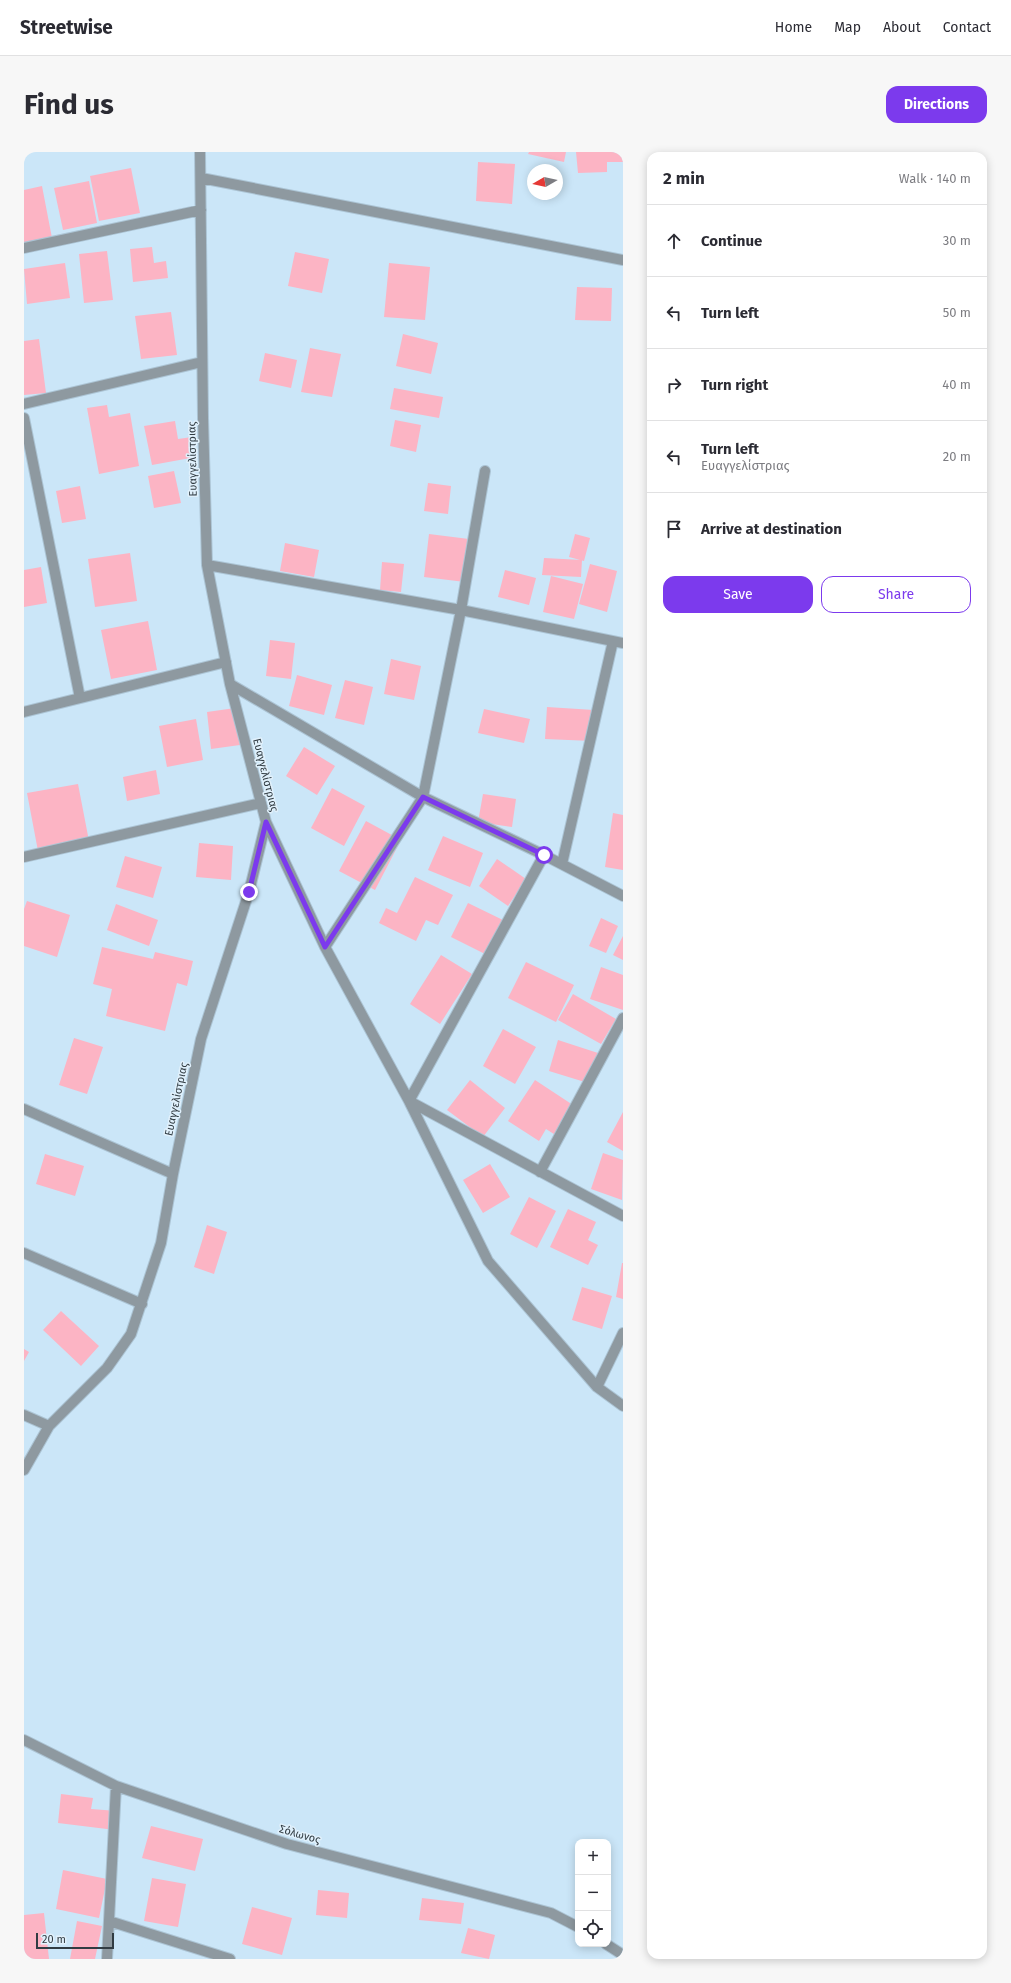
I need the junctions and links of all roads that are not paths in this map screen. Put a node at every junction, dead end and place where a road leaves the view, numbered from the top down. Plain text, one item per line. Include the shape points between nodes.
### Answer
1 (200, 152) edge
2 (201, 178) junction
3 (201, 210) junction
4 (24, 248) edge
5 (623, 260) edge
6 (202, 362) junction
7 (24, 404) edge
8 (24, 418) edge
9 (484, 471) dead end
10 (207, 565) junction
11 (461, 610) junction
12 (618, 642) edge
13 (226, 662) junction
14 (230, 684) junction
15 (80, 698) junction
16 (24, 712) edge
17 (423, 797) junction
18 (261, 803) junction
19 (266, 822) junction
20 (544, 855) junction
21 (24, 857) edge
22 (562, 864) junction
23 (623, 896) edge
24 (325, 947) junction
25 (623, 1018) edge
26 (409, 1101) junction
27 (24, 1109) edge
28 (540, 1172) junction
29 (173, 1174) junction
30 (623, 1216) edge
31 (24, 1253) edge
32 (142, 1304) junction
33 (623, 1333) edge
34 (597, 1387) junction
35 (623, 1406) edge
36 (24, 1415) edge
37 (49, 1426) junction
38 (24, 1470) edge
39 (24, 1740) edge
40 (116, 1786) junction
41 (109, 1921) junction
42 (575, 1925) edge
43 (611, 1947) edge
44 (623, 1955) edge
45 (107, 1959) edge
46 (230, 1959) edge

1 - 2 street, Ευαγγελίστριας
2 - 3 street, Ευαγγελίστριας
2 - 5 street
3 - 4 street
3 - 6 street, Ευαγγελίστριας
6 - 7 street
6 - 10 street, Ευαγγελίστριας
8 - 15 street
9 - 11 street
10 - 11 street
10 - 13 street, Ευαγγελίστριας
11 - 12 street
11 - 17 street
12 - 22 street
13 - 14 street, Ευαγγελίστριας
13 - 15 street
14 - 17 street
14 - 18 street, Ευαγγελίστριας
15 - 16 street
17 - 20 street
17 - 24 street
18 - 19 street, Ευαγγελίστριας
18 - 21 street
19 - 24 street
19 - 29 street, Ευαγγελίστριας via 249,892 201,1039
20 - 22 street
20 - 26 street
22 - 23 street
24 - 26 street
25 - 28 street
26 - 28 street
26 - 34 street via 488,1261
27 - 29 street
28 - 30 street
29 - 32 street, Ευαγγελίστριας via 161,1243
31 - 32 street
32 - 37 street, Ευαγγελίστριας via 132,1334 107,1368
33 - 34 street
34 - 35 street
36 - 37 street
37 - 38 street, Ευαγγελίστριας
39 - 40 street, Σόλωνος
40 - 41 street
40 - 42 street, Σόλωνος via 287,1844 551,1913
41 - 45 street
41 - 46 street
43 - 44 street

